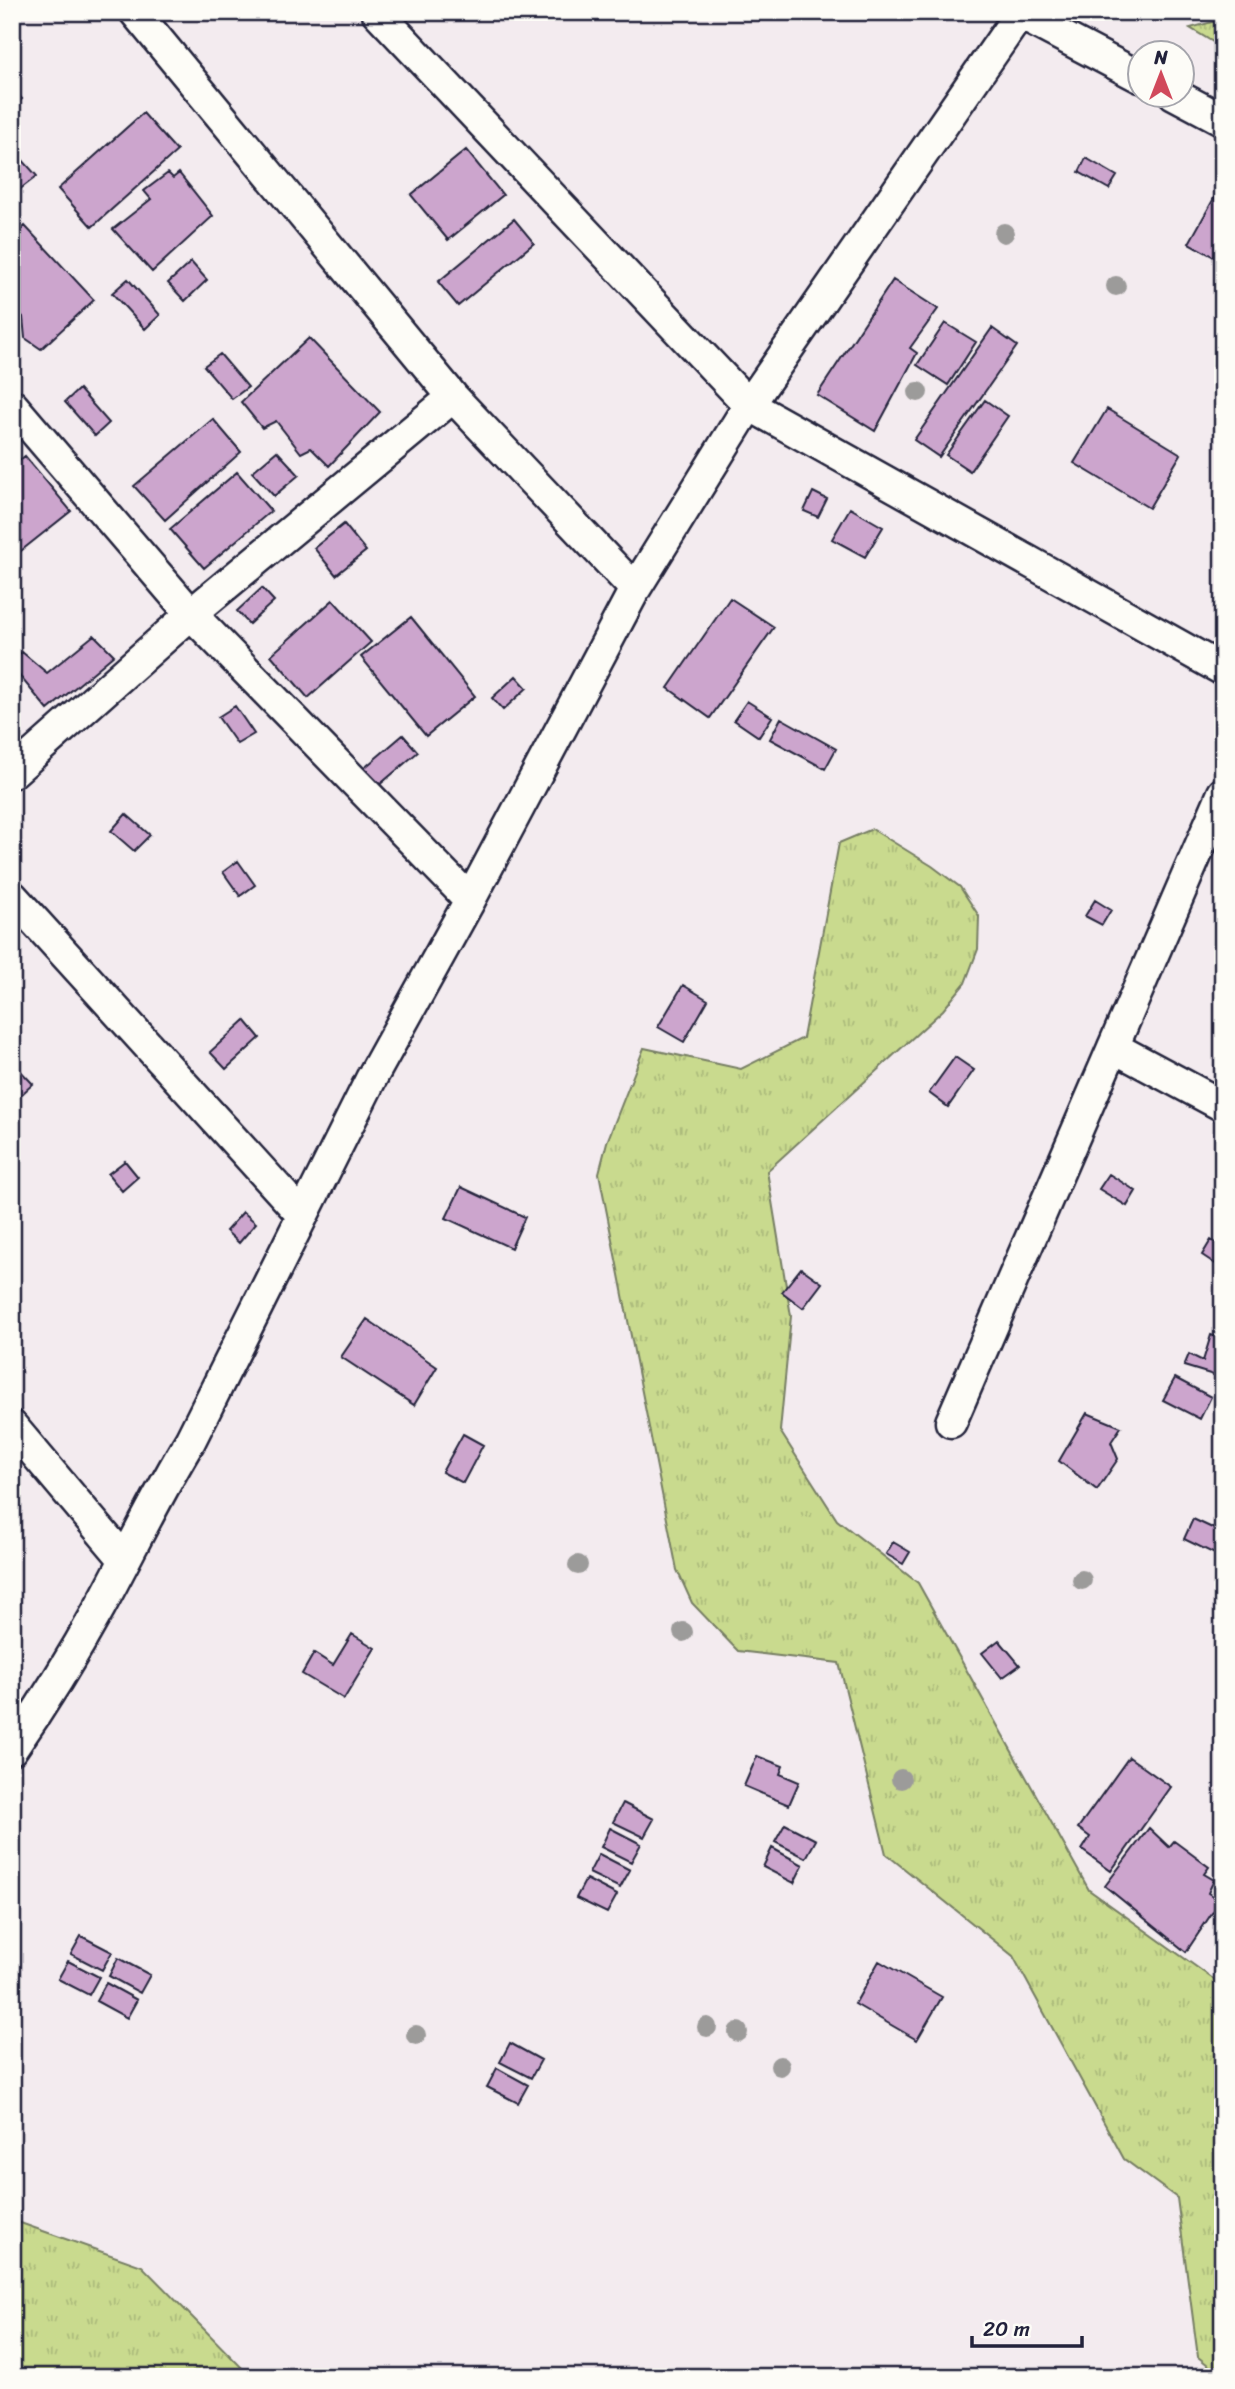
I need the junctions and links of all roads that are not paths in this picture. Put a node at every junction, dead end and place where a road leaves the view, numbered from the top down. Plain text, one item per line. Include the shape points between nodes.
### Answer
1 (135, 12) edge
2 (377, 12) edge
3 (1021, 13) edge
4 (1126, 69) edge
5 (1196, 106) edge
6 (1223, 120) edge
7 (453, 397) junction
8 (12, 405) edge
9 (749, 405) junction
10 (635, 589) junction
11 (191, 614) junction
12 (1223, 670) edge
13 (12, 773) edge
14 (1223, 793) edge
15 (12, 896) edge
16 (470, 900) junction
17 (1113, 1047) junction
18 (1223, 1106) edge
19 (302, 1215) junction
20 (951, 1422) dead end
21 (12, 1426) edge
22 (125, 1560) junction
23 (12, 1749) edge

1 - 7 street
2 - 9 street
3 - 4 street
3 - 9 street
5 - 6 street
7 - 10 street
7 - 11 street
8 - 11 street
9 - 10 street
9 - 12 street
10 - 16 street
11 - 13 street
11 - 16 street
14 - 17 street
15 - 19 street
16 - 19 street
17 - 18 street
17 - 20 street
19 - 22 street via 217,1389
21 - 22 street
22 - 23 street via 43,1704

